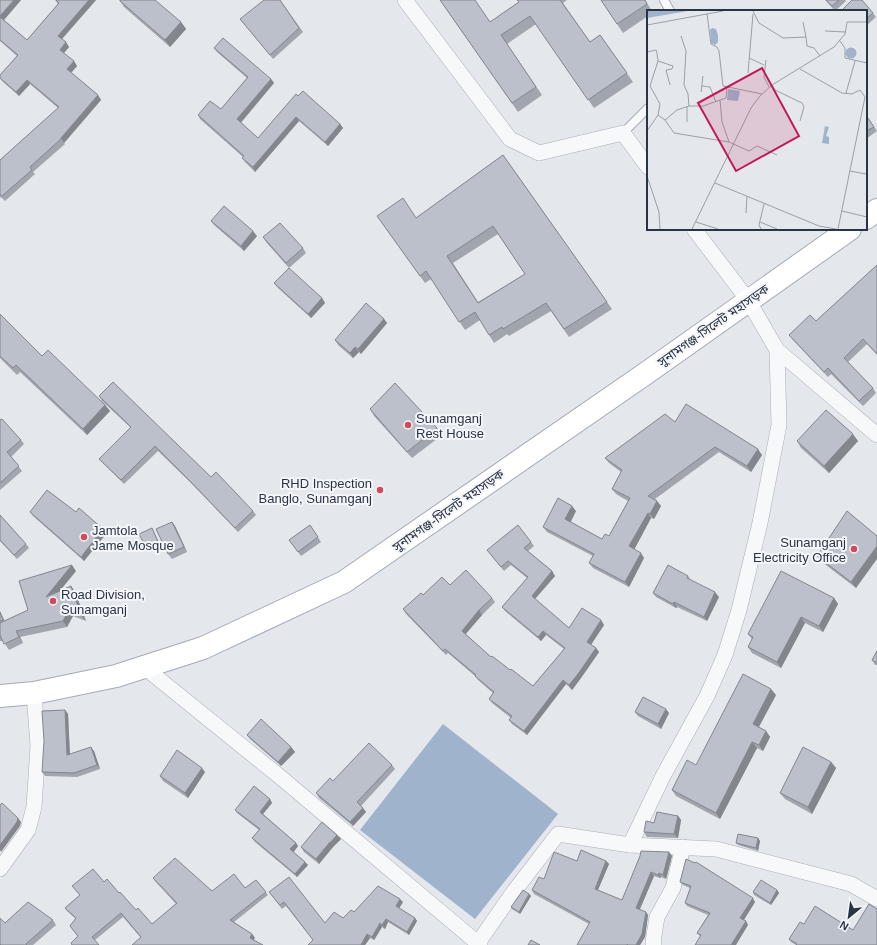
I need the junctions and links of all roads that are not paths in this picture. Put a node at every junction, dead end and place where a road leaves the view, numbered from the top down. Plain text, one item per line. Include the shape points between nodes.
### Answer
1 (405, 0) edge
2 (664, 0) edge
3 (669, 10) edge
4 (647, 109) edge
5 (623, 133) junction
6 (647, 166) edge
7 (877, 210) edge
8 (867, 217) edge
9 (695, 230) edge
10 (849, 230) edge
11 (748, 300) junction
12 (777, 350) junction
13 (877, 435) edge
14 (144, 667) junction
15 (34, 693) junction
16 (0, 696) edge
17 (630, 845) junction
18 (684, 847) junction
19 (0, 869) edge
20 (877, 899) edge
21 (479, 944) edge
22 (654, 945) edge

1 - 5 street via 510,139 539,153
2 - 3 lane
4 - 5 lane
5 - 6 street
7 - 8 main road
9 - 11 street
10 - 11 main road, সুনামগঞ্জ-সিলেট মহাসড়ক
11 - 12 street
11 - 14 main road, সুনামগঞ্জ-সিলেট মহাসড়ক via 344,582 203,648
12 - 13 street
12 - 17 street via 779,425 760,523 739,610 725,654 707,696
14 - 15 main road, সুনামগঞ্জ-সিলেট মহাসড়ক via 116,676
14 - 21 street via 279,776
15 - 16 main road, সুনামগঞ্জ-সিলেট মহাসড়ক
15 - 19 street via 38,746 34,806 28,830
17 - 18 street
17 - 21 street via 558,834 512,894
18 - 20 street via 716,849 851,884
18 - 22 street via 672,888 657,917

